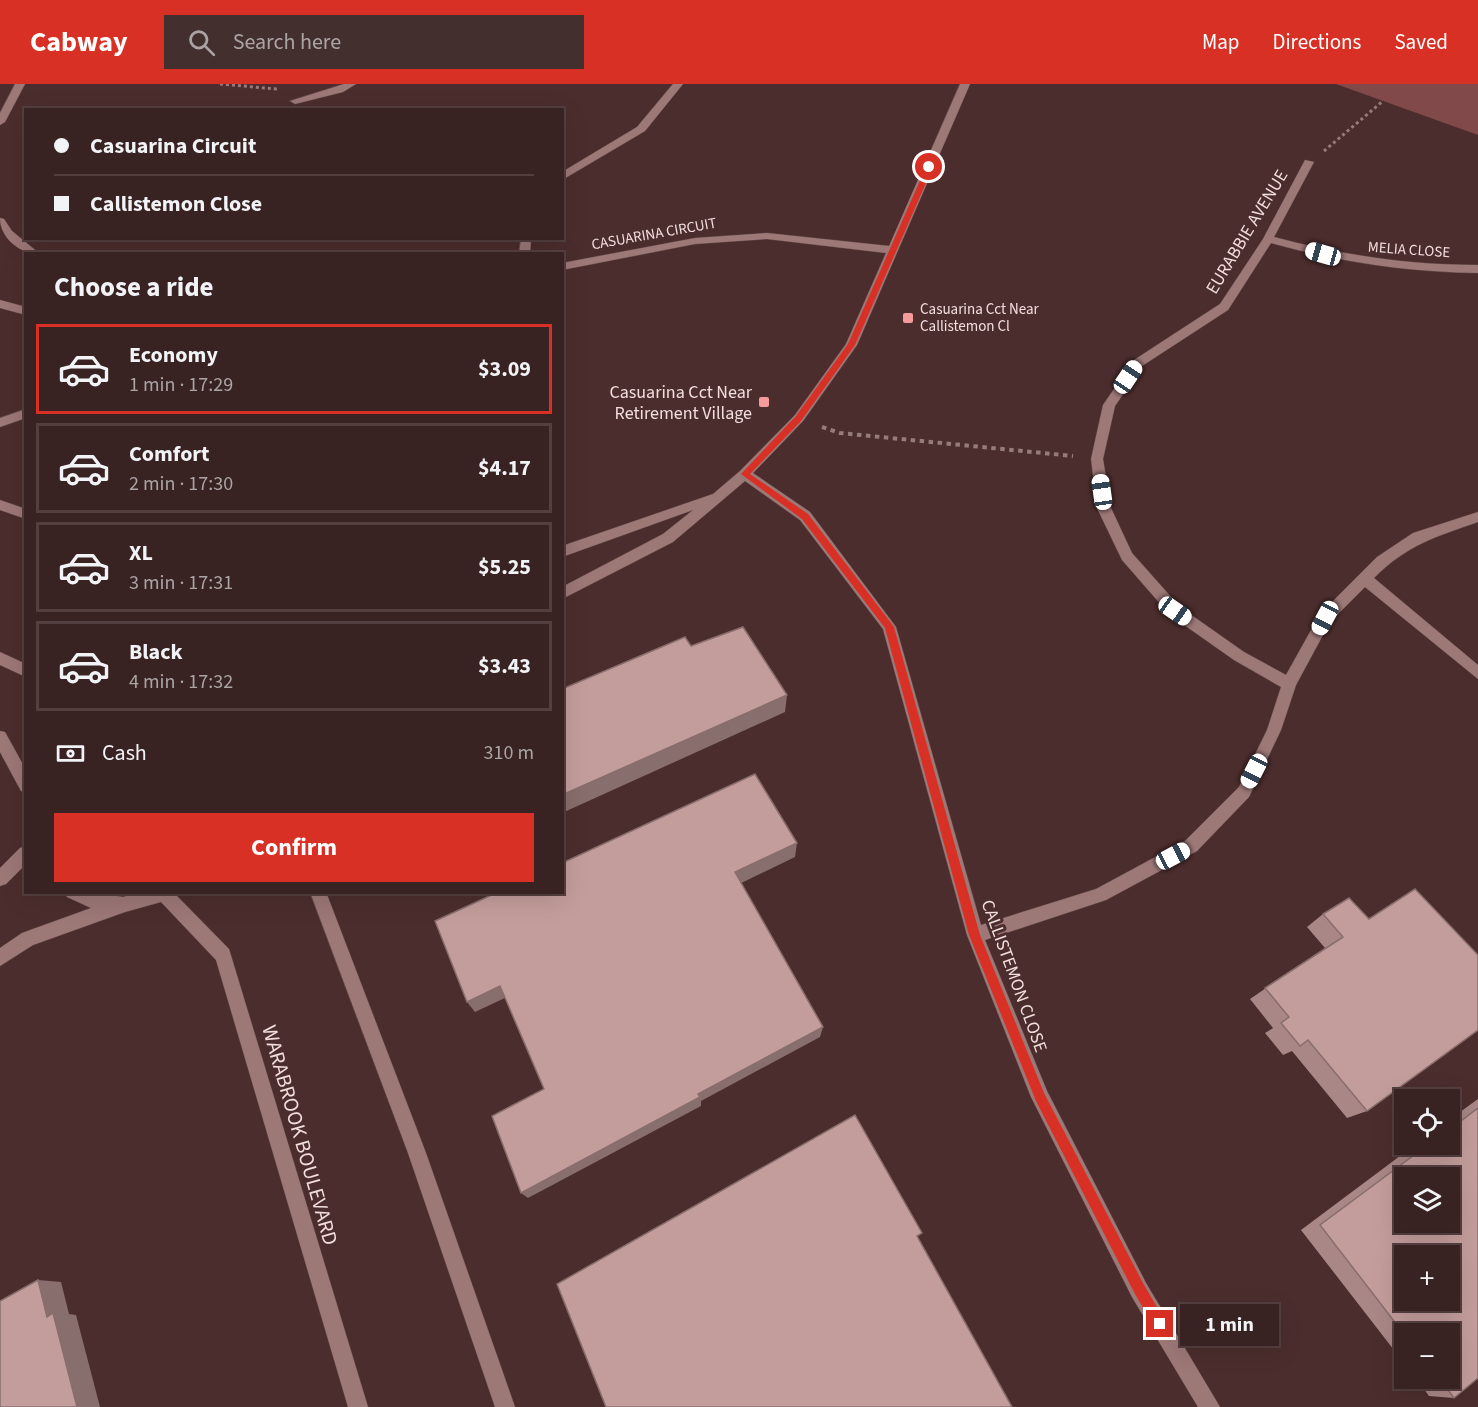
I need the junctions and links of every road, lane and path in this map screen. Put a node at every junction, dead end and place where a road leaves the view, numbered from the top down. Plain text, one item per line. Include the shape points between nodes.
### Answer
1 (20, 84) edge
2 (220, 84) edge
3 (351, 84) edge
4 (678, 84) edge
5 (965, 84) edge
6 (295, 101) joint
7 (1383, 101) dead end
8 (0, 122) edge
9 (1309, 162) joint
10 (564, 176) edge
11 (0, 220) edge
12 (1268, 239) junction
13 (894, 250) junction
14 (32, 252) edge
15 (564, 267) edge
16 (1478, 268) edge
17 (0, 304) edge
18 (24, 310) edge
19 (24, 414) edge
20 (799, 418) junction
21 (0, 423) edge
22 (1097, 459) junction
23 (745, 474) junction
24 (725, 492) junction
25 (0, 505) edge
26 (24, 513) edge
27 (1478, 517) edge
28 (564, 551) edge
29 (1364, 578) junction
30 (564, 593) edge
31 (0, 658) edge
32 (24, 670) edge
33 (1478, 673) edge
34 (1289, 684) junction
35 (0, 737) edge
36 (24, 782) edge
37 (24, 855) edge
38 (0, 879) edge
39 (77, 894) edge
40 (168, 894) edge
41 (319, 894) edge
42 (125, 903) junction
43 (975, 935) junction
44 (0, 958) edge
45 (358, 1407) edge
46 (505, 1407) edge
47 (1210, 1407) edge

1 - 8 street
2 - 6 path via 273,87
3 - 6 street
4 - 10 street via 641,129
5 - 13 street
7 - 9 path
9 - 12 street, EURABBIE AVENUE
11 - 14 street via 8,233
12 - 16 street, MELIA CLOSE via 1338,258 1399,267
12 - 22 street, EURABBIE AVENUE via 1224,307 1138,363 1109,405
13 - 15 street, CASUARINA CIRCUIT via 767,236 695,241
13 - 20 street via 851,345
17 - 18 street
19 - 21 street
20 - 22 path via 840,433
20 - 23 street
22 - 34 street, EURABBIE AVENUE via 1104,508 1127,556 1175,611 1239,656
23 - 24 street
23 - 43 street, CALLISTEMON CLOSE via 805,516 889,627
24 - 28 street
24 - 30 street via 668,538
25 - 26 street
27 - 29 street via 1418,537
29 - 33 street
29 - 34 street via 1325,618
31 - 32 street
34 - 43 street via 1274,730 1244,792 1191,846 1100,895
35 - 36 street
37 - 38 street
39 - 42 street via 92,901
40 - 42 street
40 - 45 street, WARABROOK BOULEVARD via 223,955
41 - 46 street via 417,1153
42 - 44 street via 28,939
43 - 47 street, CALLISTEMON CLOSE via 1040,1097 1139,1290

